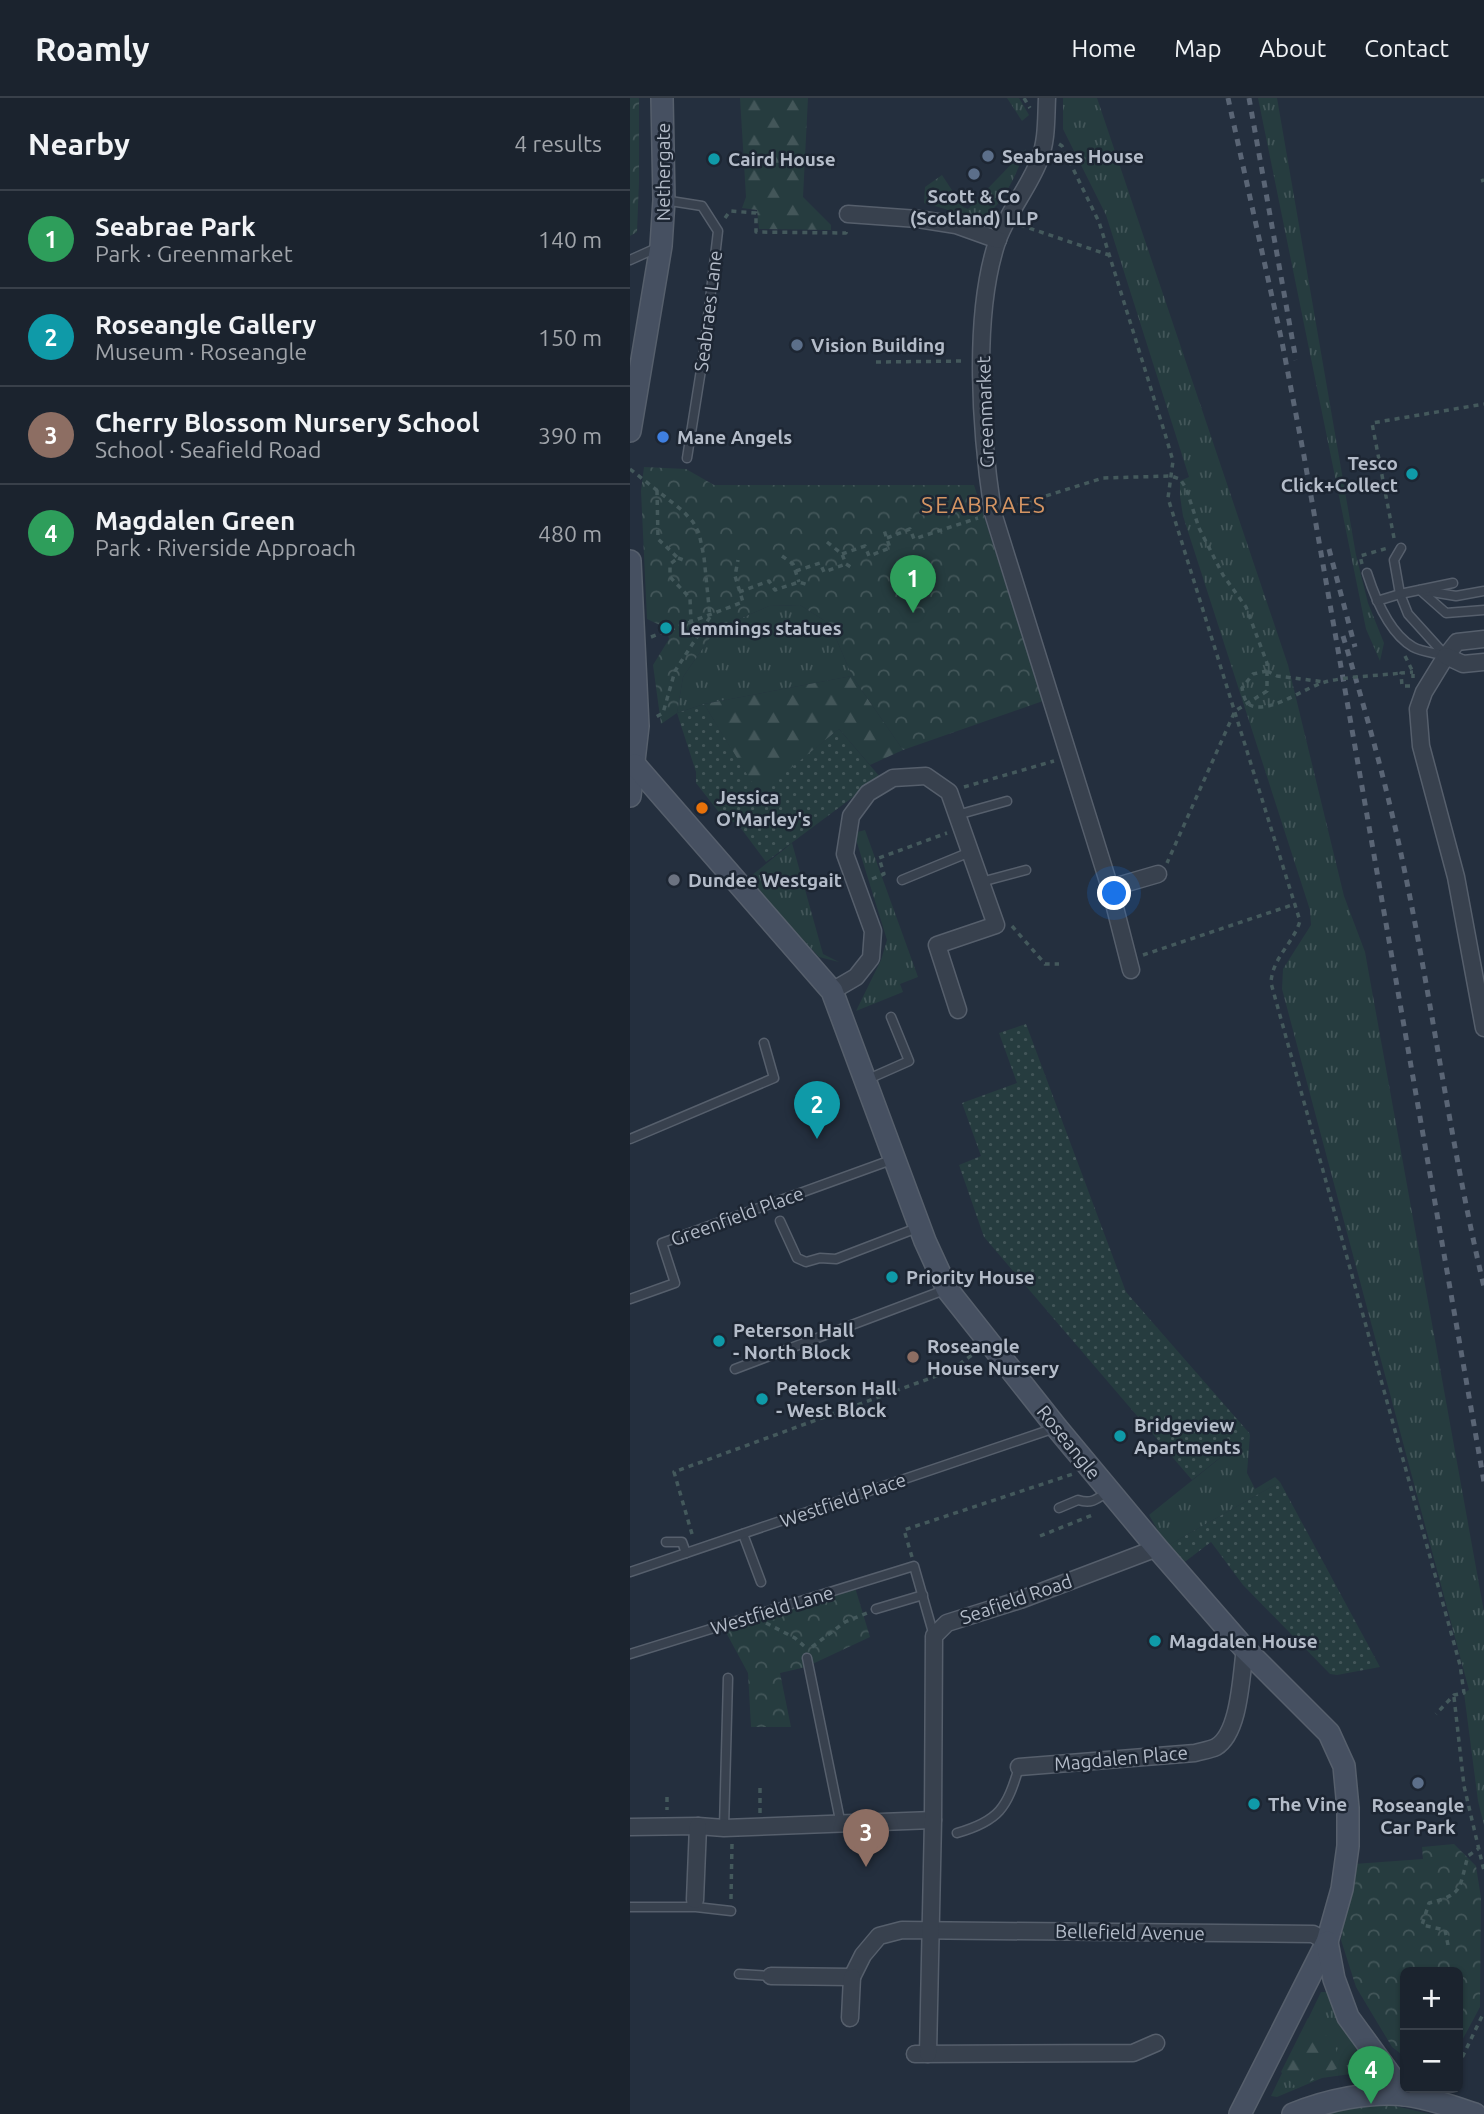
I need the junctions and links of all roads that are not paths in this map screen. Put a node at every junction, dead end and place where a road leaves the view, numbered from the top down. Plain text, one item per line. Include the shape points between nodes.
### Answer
1 (662, 98) edge
2 (1047, 98) edge
3 (664, 200) junction
4 (848, 214) road end
5 (998, 240) junction
6 (661, 246) junction
7 (631, 258) edge
8 (630, 431) edge
9 (687, 458) dead end
10 (1401, 548) dead end
11 (630, 561) edge
12 (1367, 573) dead end
13 (1453, 583) dead end
14 (1420, 590) junction
15 (1484, 592) edge
16 (1400, 594) junction
17 (1377, 601) junction
18 (1484, 610) edge
19 (633, 632) edge
20 (1484, 639) edge
21 (1446, 656) junction
22 (1484, 662) edge
23 (635, 765) junction
24 (630, 796) edge
25 (1007, 802) dead end
26 (959, 821) junction
27 (971, 852) junction
28 (1026, 870) dead end
29 (1158, 874) road end
30 (902, 880) dead end
31 (981, 882) junction
32 (1110, 888) junction
33 (1129, 965) road end
34 (1479, 972) edge
35 (832, 991) junction
36 (958, 1010) dead end
37 (891, 1017) dead end
38 (1484, 1028) edge
39 (764, 1043) dead end
40 (866, 1080) junction
41 (630, 1139) edge
42 (895, 1158) junction
43 (780, 1221) dead end
44 (920, 1227) junction
45 (947, 1289) junction
46 (630, 1299) edge
47 (735, 1369) dead end
48 (1057, 1427) junction
49 (1114, 1496) junction
50 (1059, 1508) dead end
51 (743, 1534) junction
52 (666, 1542) dead end
53 (1157, 1548) junction
54 (686, 1553) junction
55 (630, 1572) edge
56 (761, 1583) dead end
57 (923, 1595) junction
58 (876, 1609) road end
59 (934, 1636) junction
60 (1245, 1649) junction
61 (630, 1654) edge
62 (807, 1658) road end
63 (728, 1678) dead end
64 (1019, 1767) joint
65 (933, 1820) junction
66 (841, 1825) junction
67 (698, 1826) junction
68 (630, 1827) edge
69 (724, 1828) junction
70 (957, 1833) dead end
71 (695, 1900) dead end
72 (630, 1907) edge
73 (731, 1911) road end
74 (931, 1930) junction
75 (1326, 1942) junction
76 (738, 1974) dead end
77 (771, 1976) joint
78 (852, 1977) junction
79 (850, 2018) dead end
80 (1156, 2043) dead end
81 (1405, 2095) junction
82 (1240, 2114) edge
83 (1293, 2114) edge
84 (1475, 2114) edge

1 - 3 street, Nethergate
2 - 5 street, Greenmarket via 1046,136 1039,161
3 - 6 street, Nethergate
3 - 9 lane, Seabraes Lane via 702,206 718,231
4 - 5 street via 956,225
5 - 32 street, Greenmarket via 984,320 981,399 993,513
6 - 7 lane
6 - 8 street, Nethergate
10 - 16 lane via 1394,560
11 - 19 street
12 - 17 lane
13 - 14 lane
14 - 15 lane via 1455,596
14 - 16 lane
14 - 18 lane via 1446,614
16 - 17 lane
16 - 21 lane via 1408,614
17 - 21 lane via 1385,617 1414,648
19 - 23 street via 638,726
20 - 21 street via 1457,642
21 - 22 street via 1463,664
21 - 34 street via 1418,709 1421,746
23 - 24 street
23 - 35 street, Roseangle
25 - 26 lane
26 - 27 street
26 - 35 street via 949,792 926,776 893,778 868,793 850,816 845,853 873,931 871,958 856,977
27 - 30 lane
27 - 31 street
28 - 31 lane
29 - 32 street
31 - 36 street via 996,925 937,945
32 - 33 street, Greenmarket
34 - 38 street
35 - 40 street, Roseangle
37 - 40 lane via 909,1060
39 - 41 lane via 774,1078
40 - 42 street, Roseangle
42 - 44 street, Roseangle
42 - 46 lane, Greenfield Place via 662,1243 676,1283
43 - 44 lane via 797,1258 806,1262 836,1259
44 - 45 street, Roseangle
45 - 47 lane
45 - 48 street, Roseangle
48 - 49 street, Roseangle
48 - 51 lane, Westfield Place
49 - 50 lane via 1087,1503 1078,1500
49 - 53 street, Roseangle
51 - 54 lane, Westfield Place
51 - 56 lane
52 - 54 lane via 682,1542
53 - 59 street, Seafield Road via 947,1623
53 - 60 street, Roseangle
54 - 55 lane, Westfield Place
57 - 58 lane
57 - 59 lane
57 - 61 lane, Westfield Lane via 914,1566
59 - 65 street
60 - 64 street, Magdalen Place via 1233,1724 1227,1738 1215,1748
60 - 75 street, Roseangle via 1329,1733 1344,1766 1348,1846 1342,1889
62 - 66 lane
63 - 69 lane
64 - 70 lane, Magdalen Place via 1007,1803 996,1816
65 - 66 street
65 - 74 street
66 - 69 street
67 - 68 street
67 - 69 street
67 - 71 street
72 - 73 lane
74 - 75 street, Bellefield Avenue via 1313,1934
74 - 78 street, Bellefield Avenue via 879,1936
74 - 80 street via 930,2028 921,2054 1133,2053
75 - 81 street via 1348,2017
75 - 82 street, Roseangle
76 - 77 lane
77 - 78 street
78 - 79 street
81 - 83 street via 1364,2095
81 - 84 street

